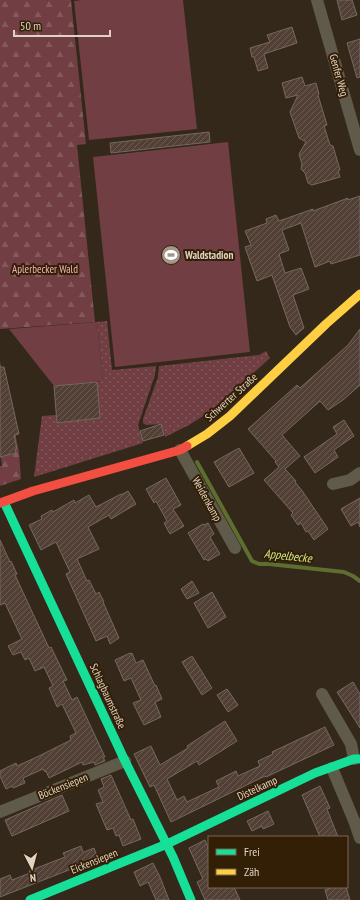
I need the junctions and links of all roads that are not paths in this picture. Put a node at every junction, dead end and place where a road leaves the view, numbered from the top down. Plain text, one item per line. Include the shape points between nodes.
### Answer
1 (317, 0) edge
2 (360, 150) edge
3 (360, 294) edge
4 (180, 450) junction
5 (360, 473) edge
6 (333, 484) dead end
7 (2, 502) edge
8 (235, 548) dead end
9 (322, 694) dead end
10 (357, 759) edge
11 (125, 761) junction
12 (332, 768) junction
13 (0, 812) edge
14 (360, 838) edge
15 (166, 844) junction
16 (30, 900) edge
17 (191, 900) edge

1 - 2 street, Genfer Weg
3 - 4 street, Schwerter Straße via 230,416
4 - 7 street, Schwerter Straße
4 - 8 street, Weidenkamp
5 - 6 street via 350,480
7 - 11 street, Schlagbaumstraße
9 - 10 street
10 - 12 street, Distelkamp
11 - 13 street, Böckensiepen
11 - 15 street, Schlagbaumstraße
12 - 14 street
12 - 15 street, Distelkamp
15 - 16 street, Eickensiepen
15 - 17 street, Schlagbaumstraße

